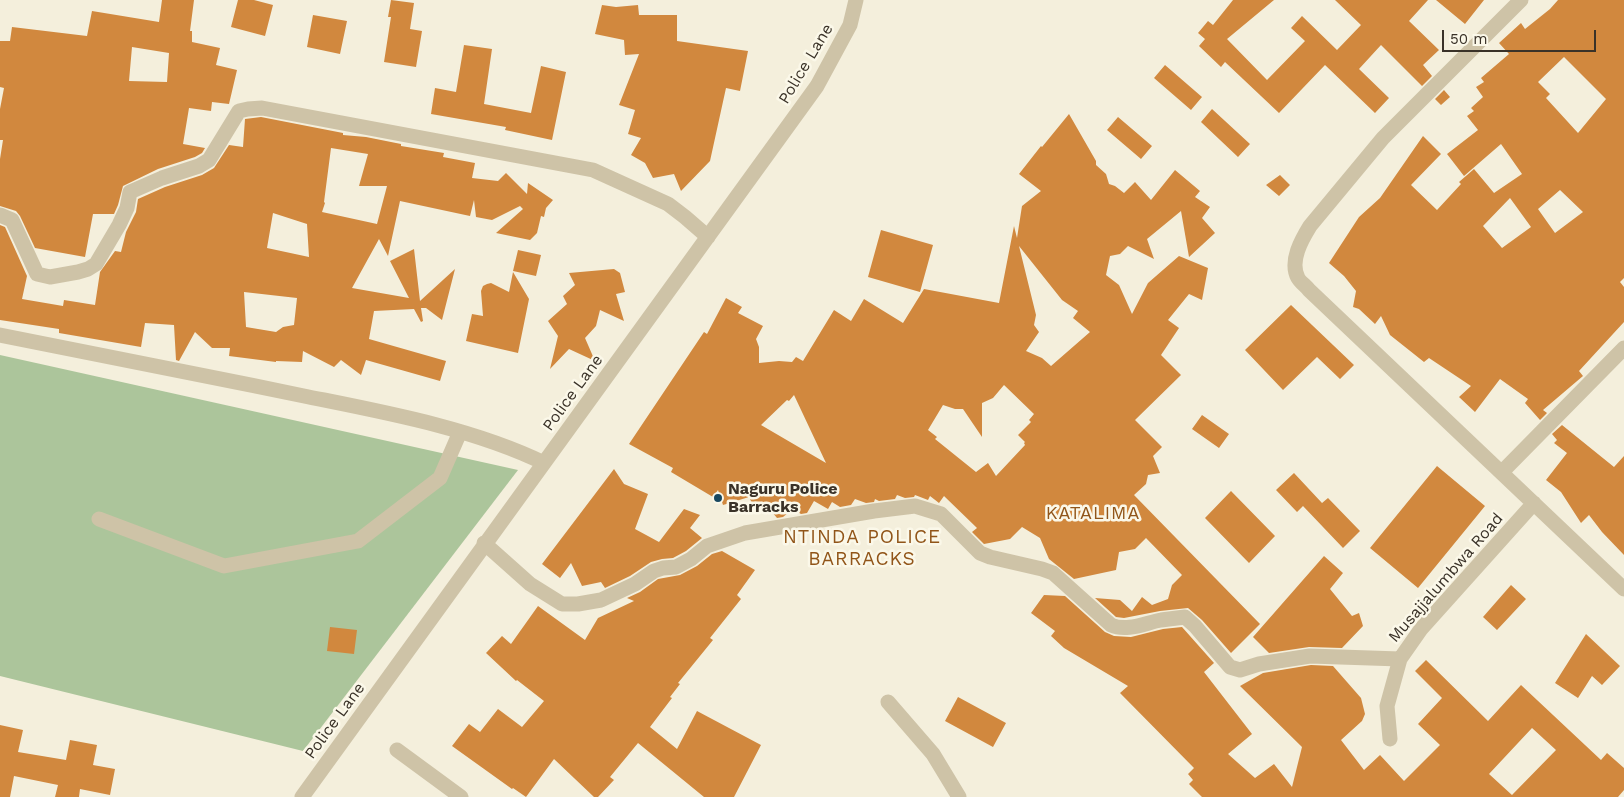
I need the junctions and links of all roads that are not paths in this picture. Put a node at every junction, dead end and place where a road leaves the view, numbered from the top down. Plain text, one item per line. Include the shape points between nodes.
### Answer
1 (856, 0) edge
2 (1520, 0) edge
3 (0, 215) edge
4 (708, 237) junction
5 (0, 335) edge
6 (1624, 348) edge
7 (460, 432) junction
8 (544, 463) junction
9 (1502, 472) junction
10 (1534, 503) junction
11 (99, 519) dead end
12 (484, 543) junction
13 (1624, 589) edge
14 (1400, 659) junction
15 (888, 702) dead end
16 (1390, 739) dead end
17 (397, 750) dead end
18 (302, 797) edge
19 (461, 797) edge
20 (960, 797) edge

1 - 4 street, Police Lane via 850,25 817,86
2 - 9 street via 1383,138 1310,226 1302,238 1296,262 1298,278 1309,290
3 - 4 street via 12,220 37,274 50,277 88,269 96,264 119,225 130,192 209,160 239,112 262,108 593,170 668,204
4 - 8 street, Police Lane
5 - 7 street via 351,405
6 - 9 street
7 - 8 street
7 - 11 street via 440,478 358,541 224,566
8 - 12 street, Police Lane
9 - 10 street
10 - 13 street
10 - 14 street, Musajjalumbwa Road via 1421,629
12 - 14 street via 530,584 562,604 578,604 601,600 654,571 676,567 706,546 745,532 915,506 941,514 980,553 1053,573 1118,628 1185,618 1230,667 1240,670 1310,656
12 - 18 street, Police Lane
14 - 16 street, Musajjalumbwa Road via 1387,706
15 - 20 street via 933,754
17 - 19 street

